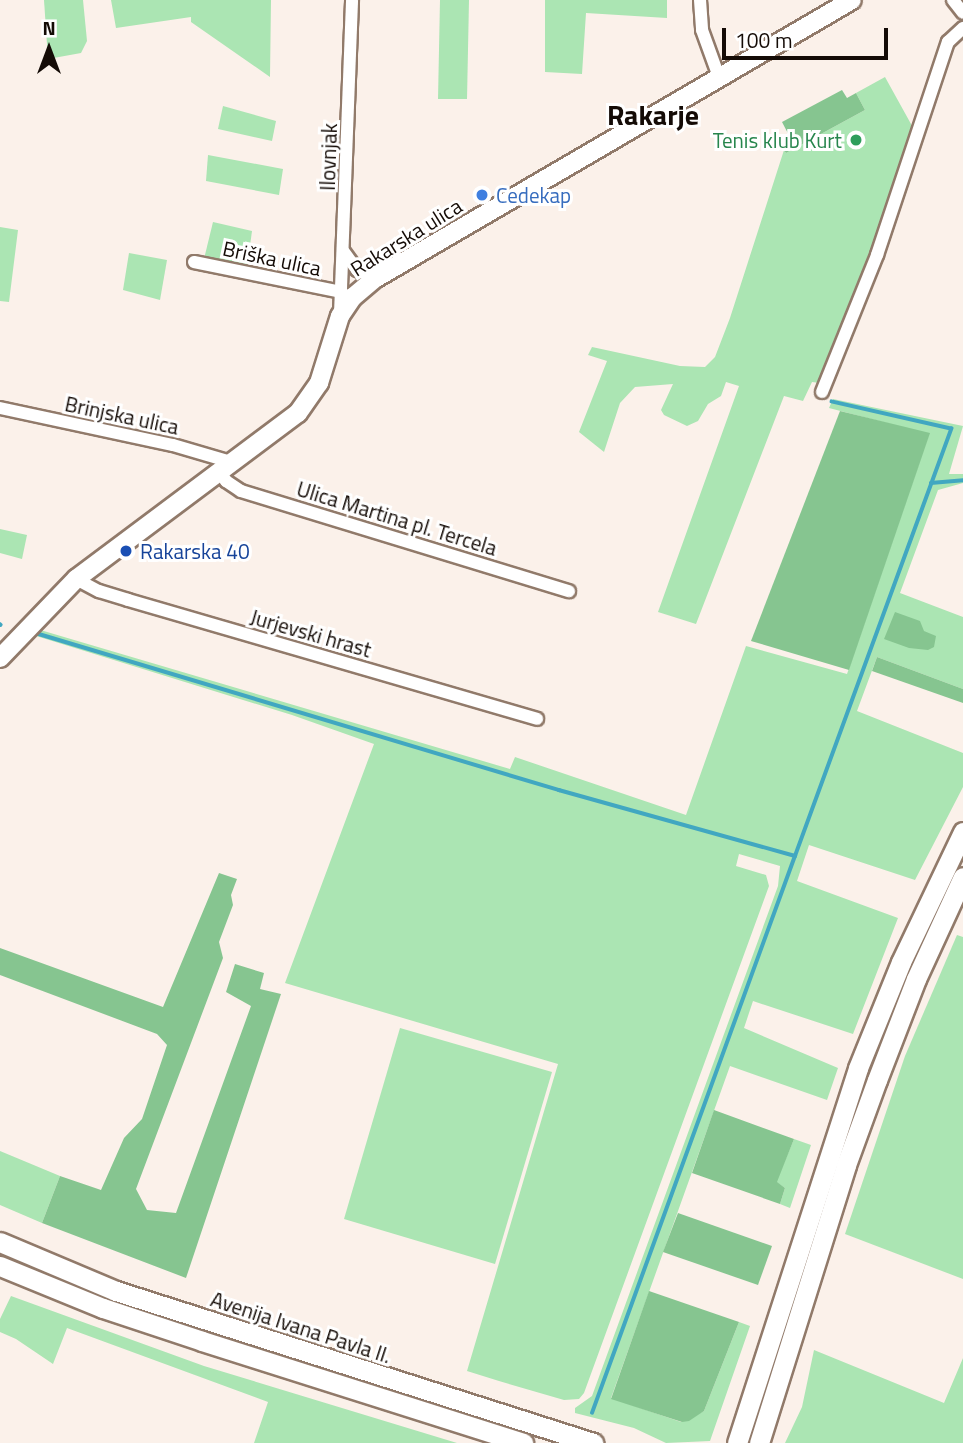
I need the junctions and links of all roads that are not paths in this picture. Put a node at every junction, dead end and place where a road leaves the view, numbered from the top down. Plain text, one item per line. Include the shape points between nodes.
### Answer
1 (352, 0) edge
2 (700, 0) edge
3 (852, 0) edge
4 (953, 0) edge
5 (963, 13) edge
6 (963, 28) edge
7 (719, 77) junction
8 (344, 252) junction
9 (194, 262) dead end
10 (376, 278) junction
11 (342, 292) junction
12 (340, 316) junction
13 (822, 392) dead end
14 (0, 408) edge
15 (227, 468) junction
16 (76, 579) junction
17 (569, 591) dead end
18 (2, 656) edge
19 (537, 719) dead end
20 (963, 832) edge
21 (963, 877) edge
22 (0, 1242) edge
23 (0, 1266) edge
24 (746, 1413) junction
25 (523, 1443) edge
26 (593, 1443) edge
27 (727, 1443) edge
28 (737, 1443) edge
29 (759, 1443) edge

1 - 8 street, Ilovnjak
2 - 7 street via 702,30
3 - 7 main road, Rakarska ulica
4 - 5 street
6 - 13 street via 948,42 877,255
7 - 10 main road, Rakarska ulica
8 - 10 street via 357,270
8 - 11 street, Ilovnjak
9 - 11 street, Briška ulica
10 - 12 main road, Rakarska ulica via 353,297
11 - 12 street, Ilovnjak
12 - 15 main road, Rakarska ulica via 309,402
14 - 15 street, Brinjska ulica via 173,445
15 - 16 main road, Rakarska ulica
15 - 17 street, Ulica Martina pl. Tercela via 226,481 242,491
16 - 18 main road, Rakarska ulica
16 - 19 street, Jurjevski hrast via 118,597
20 - 24 main road via 901,962 858,1068
21 - 29 main road via 916,979 855,1141
22 - 26 main road, Avenija Ivana Pavla II. via 116,1291
23 - 25 main road via 214,1346
24 - 27 main road via 734,1424
24 - 28 main road

